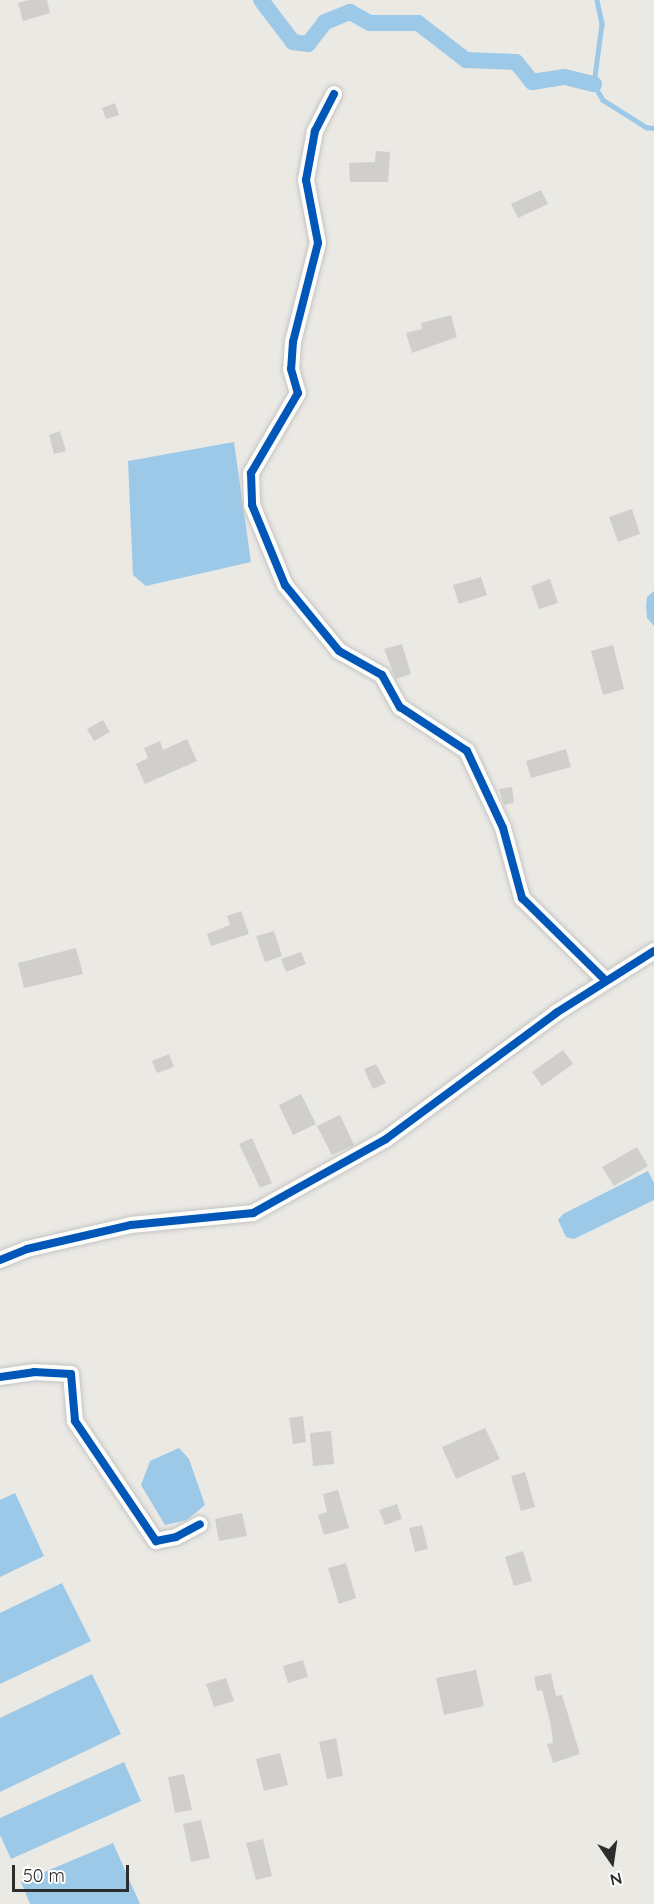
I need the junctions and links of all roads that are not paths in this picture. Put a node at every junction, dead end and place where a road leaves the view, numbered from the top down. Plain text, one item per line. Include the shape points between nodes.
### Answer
1 (334, 94) dead end
2 (654, 951) edge
3 (604, 980) junction
4 (0, 1260) edge
5 (0, 1377) edge
6 (200, 1524) dead end

1 - 3 street via 315,131 306,180 318,243 293,342 291,369 298,393 251,473 252,505 285,585 339,651 382,675 400,707 467,751 503,828 522,898
2 - 3 street
3 - 4 street via 386,1139 253,1213 131,1225 27,1249
5 - 6 street via 34,1372 71,1374 75,1422 156,1541 176,1537

